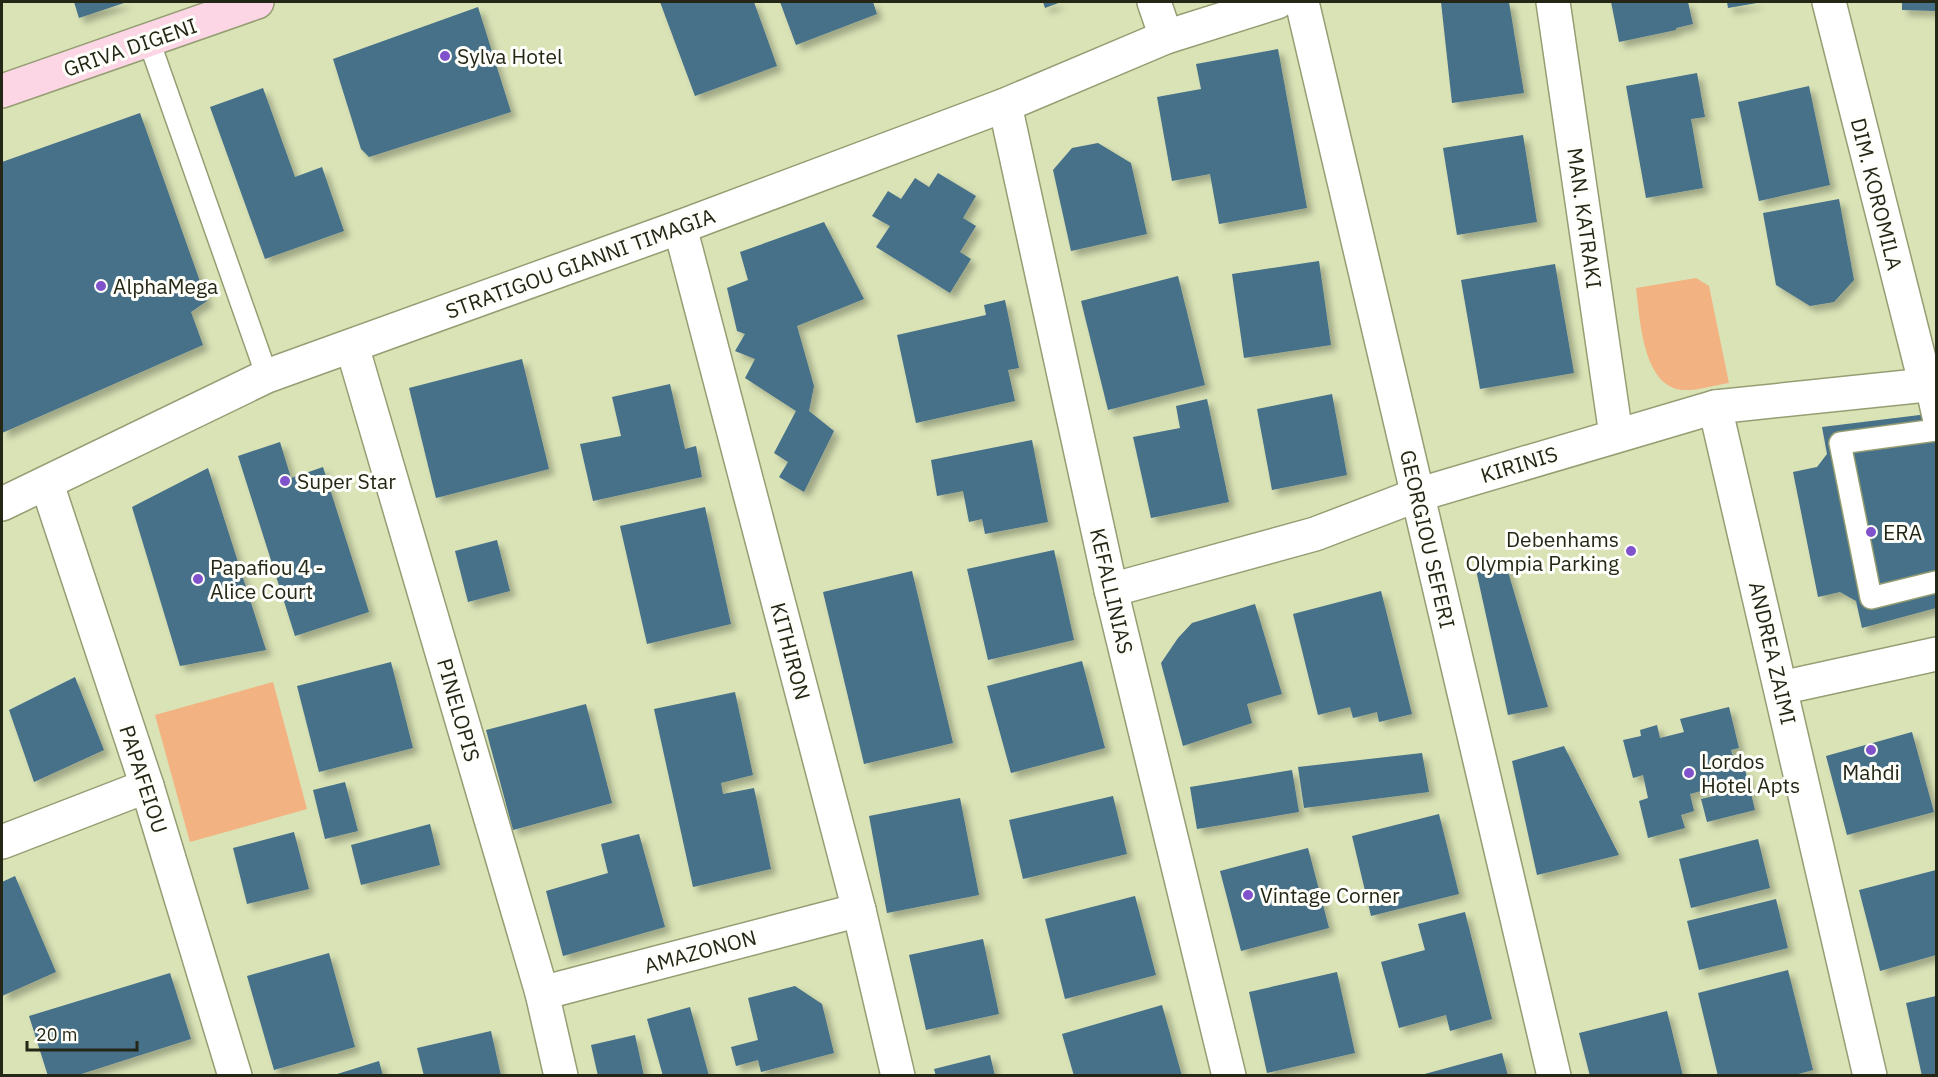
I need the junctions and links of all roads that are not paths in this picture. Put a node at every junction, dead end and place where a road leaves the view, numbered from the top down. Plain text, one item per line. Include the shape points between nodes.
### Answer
1 (257, 2) edge
2 (1154, 2) edge
3 (1277, 2) edge
4 (1302, 2) edge
5 (1553, 2) edge
6 (1829, 2) edge
7 (1166, 37) junction
8 (149, 41) junction
9 (2, 91) edge
10 (1005, 105) junction
11 (680, 227) junction
12 (352, 346) junction
13 (267, 376) junction
14 (1931, 385) edge
15 (1715, 407) junction
16 (1936, 430) edge
17 (1616, 435) junction
18 (47, 484) junction
19 (1417, 495) junction
20 (2, 504) edge
21 (1936, 582) edge
22 (1111, 590) junction
23 (1936, 654) edge
24 (1781, 688) junction
25 (147, 786) junction
26 (2, 842) edge
27 (859, 910) junction
28 (542, 993) junction
29 (235, 1076) edge
30 (561, 1076) edge
31 (898, 1076) edge
32 (1229, 1076) edge
33 (1554, 1076) edge
34 (1870, 1076) edge

1 - 8 street, GRIVA DIGENI
2 - 7 street
3 - 7 street, STRATIGOU GIANNI TIMAGIA
4 - 19 street, GEORGIOU SEFERI
5 - 17 street, MAN. KATRAKI
6 - 14 street, DIM. KOROMILA
7 - 10 street, STRATIGOU GIANNI TIMAGIA
8 - 9 street, GRIVA DIGENI
8 - 13 lane
10 - 11 street, STRATIGOU GIANNI TIMAGIA
10 - 22 street, KEFALLINIAS
11 - 12 street, STRATIGOU GIANNI TIMAGIA
11 - 27 street, KITHIRON
12 - 13 street, STRATIGOU GIANNI TIMAGIA
12 - 28 street, PINELOPIS
13 - 18 street, STRATIGOU GIANNI TIMAGIA
14 - 15 street, KIRINIS
14 - 16 lane
15 - 17 street, KIRINIS
15 - 24 street, ANDREA ZAIMI
16 - 21 lane via 1840,443 1872,598
17 - 19 street, KIRINIS
18 - 20 street, STRATIGOU GIANNI TIMAGIA
18 - 25 street, PAPAFEIOU
19 - 22 street, KIRINIS via 1315,534
19 - 33 street, GEORGIOU SEFERI
22 - 32 street, KEFALLINIAS
23 - 24 street
24 - 34 street, ANDREA ZAIMI
25 - 26 street
25 - 29 street, PAPAFEIOU
27 - 28 street, AMAZONON
27 - 31 street, KITHIRON
28 - 30 street, PINELOPIS

